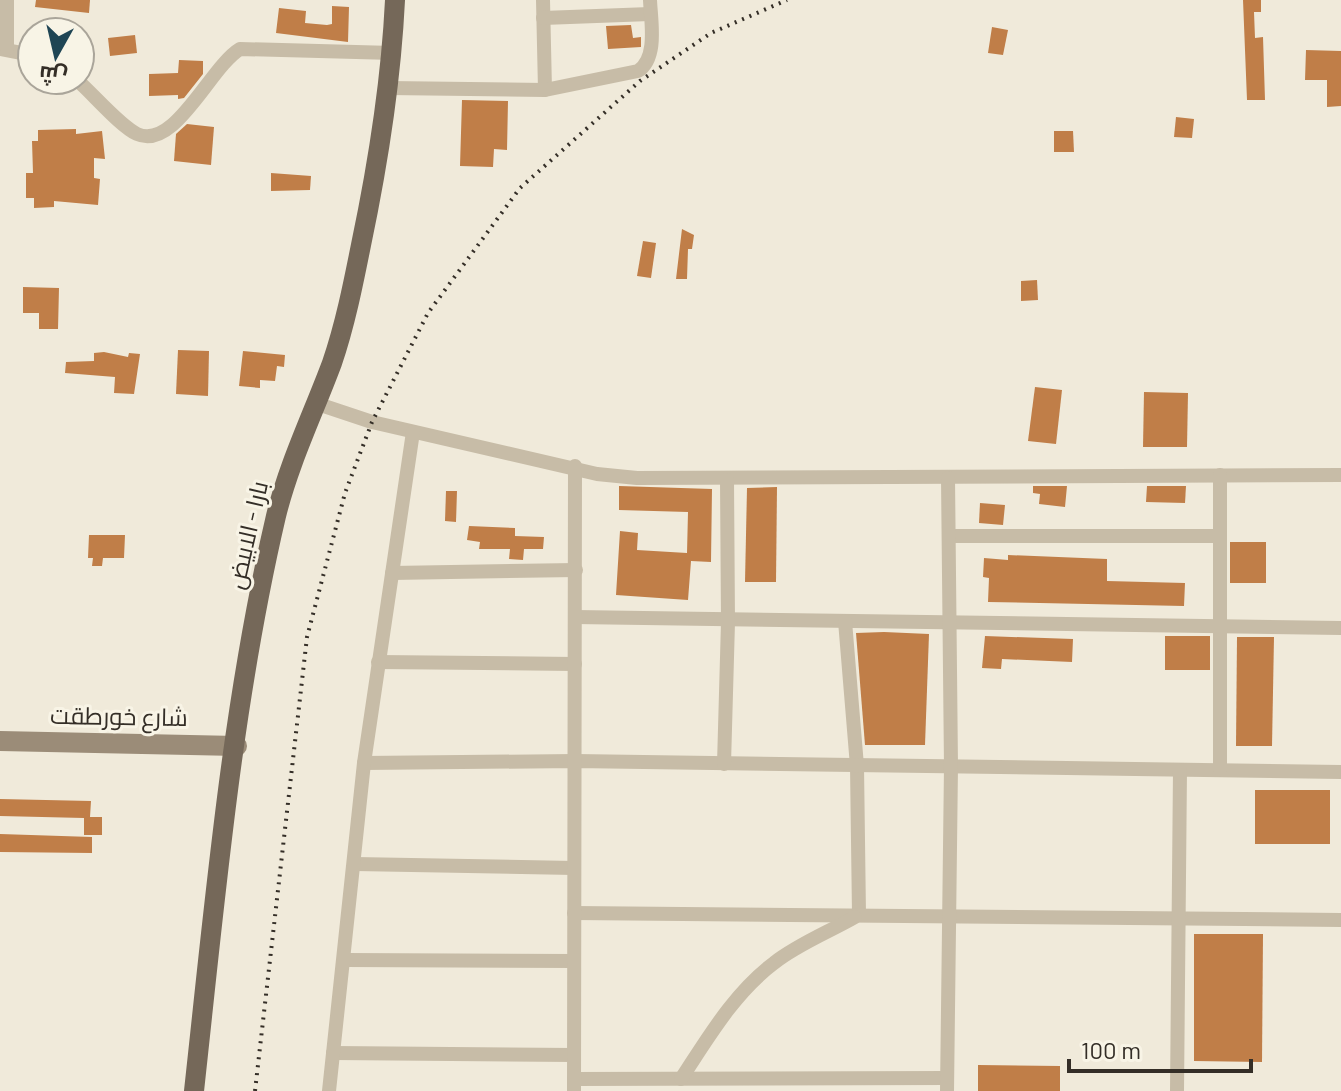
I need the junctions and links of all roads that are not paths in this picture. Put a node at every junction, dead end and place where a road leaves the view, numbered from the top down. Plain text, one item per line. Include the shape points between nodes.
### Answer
1 (7, 0) edge
2 (395, 0) edge
3 (543, 0) edge
4 (650, 7) edge
5 (543, 18) junction
6 (3, 49) edge
7 (393, 53) junction
8 (388, 88) junction
9 (545, 90) junction
10 (95, 96) edge
11 (315, 403) junction
12 (413, 432) junction
13 (575, 466) junction
14 (1220, 475) junction
15 (1341, 475) edge
16 (948, 478) junction
17 (727, 480) junction
18 (949, 536) junction
19 (1220, 536) junction
20 (576, 570) junction
21 (392, 573) junction
22 (575, 617) junction
23 (845, 621) junction
24 (949, 621) junction
25 (728, 622) junction
26 (1220, 626) junction
27 (1341, 628) edge
28 (378, 662) junction
29 (575, 664) junction
30 (0, 741) edge
31 (237, 746) junction
32 (575, 761) junction
33 (364, 763) junction
34 (724, 764) junction
35 (857, 766) junction
36 (951, 766) junction
37 (1180, 770) junction
38 (1220, 770) junction
39 (1341, 772) edge
40 (355, 864) junction
41 (574, 868) junction
42 (574, 913) junction
43 (859, 915) junction
44 (949, 916) junction
45 (1179, 917) junction
46 (1341, 920) edge
47 (346, 960) junction
48 (574, 961) junction
49 (333, 1053) junction
50 (574, 1055) junction
51 (681, 1079) junction
52 (947, 1084) edge
53 (574, 1085) edge
54 (194, 1091) edge
55 (329, 1091) edge
56 (1177, 1091) edge

1 - 6 street
2 - 7 main road, بارا - الابيض
3 - 5 street
4 - 5 street
4 - 9 street via 647,65
5 - 9 street
7 - 8 main road, بارا - الابيض
7 - 10 street via 240,49 212,74 173,128 155,136 137,134
8 - 9 street
8 - 11 main road, بارا - الابيض via 347,312
11 - 12 street
11 - 31 main road, بارا - الابيض via 276,516
12 - 13 street
12 - 21 street
13 - 17 street via 637,478
13 - 20 street
14 - 15 street
14 - 16 street
14 - 19 street
16 - 17 street
16 - 18 street
17 - 25 street
18 - 19 street
18 - 24 street
19 - 26 street
20 - 21 street
20 - 22 street
21 - 28 street
22 - 25 street
22 - 29 street
23 - 24 street
23 - 25 street
23 - 35 street
24 - 26 street
24 - 36 street
25 - 34 street
26 - 27 street
26 - 38 street
28 - 29 street
28 - 33 street
29 - 32 street
30 - 31 street, شارع خورطقت
31 - 54 main road, بارا - الابيض
32 - 33 street
32 - 34 street
32 - 41 street
33 - 40 street
34 - 35 street
35 - 36 street
35 - 43 street
36 - 37 street
36 - 44 street
37 - 38 street
37 - 45 street
38 - 39 street
40 - 41 street
40 - 47 street
41 - 42 street
42 - 43 street
42 - 48 street
43 - 44 street
43 - 51 street via 764,972 724,1016
44 - 45 street
44 - 52 street
45 - 46 street
45 - 56 street
47 - 48 street
47 - 49 street
48 - 50 street
49 - 50 street
49 - 55 street
50 - 53 street
51 - 52 street
51 - 53 street

